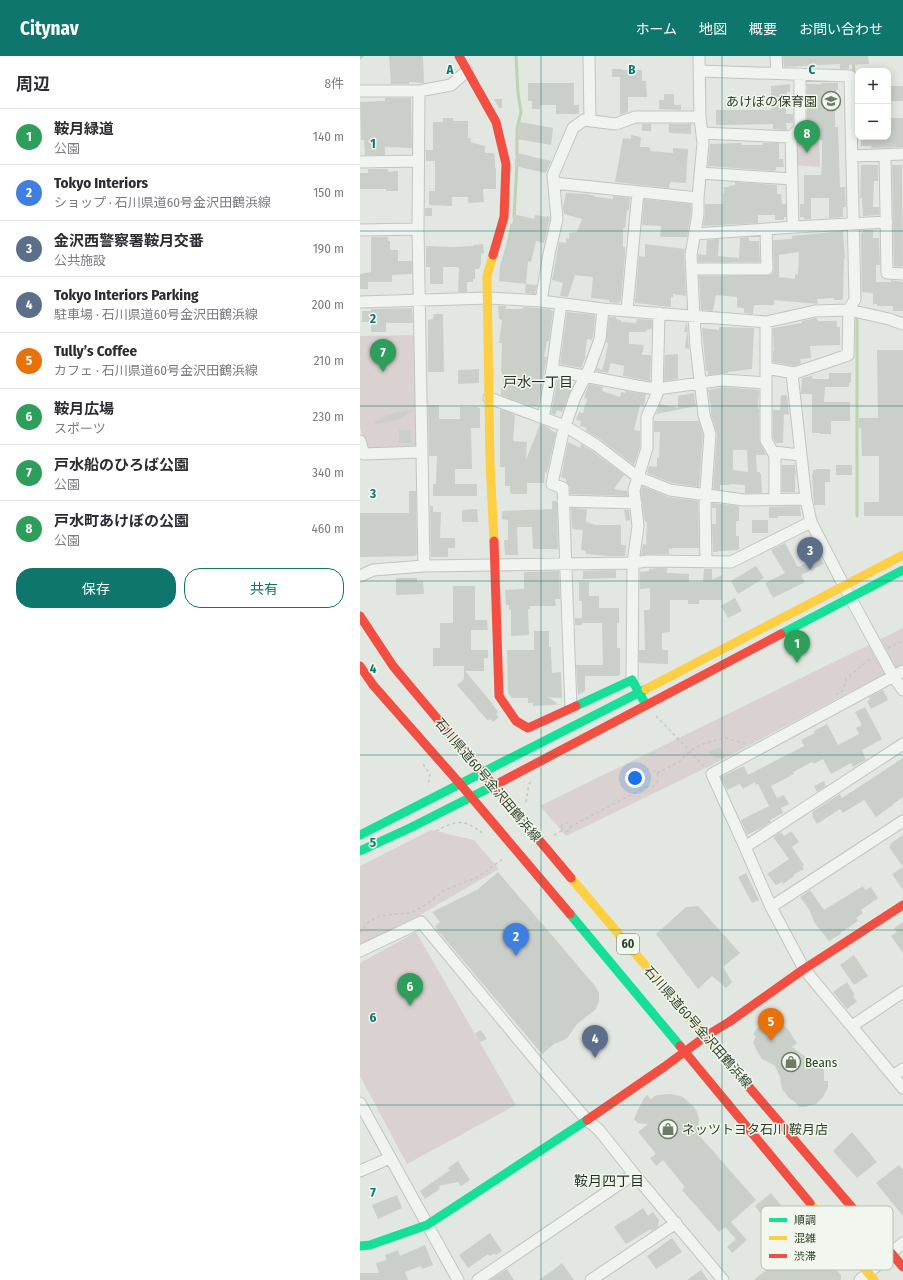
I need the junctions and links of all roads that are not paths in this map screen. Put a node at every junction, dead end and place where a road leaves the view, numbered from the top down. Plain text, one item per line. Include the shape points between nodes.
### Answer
1 (459, 56) edge
2 (588, 56) edge
3 (699, 56) edge
4 (776, 56) edge
5 (467, 71) junction
6 (699, 71) junction
7 (776, 73) junction
8 (800, 74) junction
9 (360, 90) edge
10 (419, 91) junction
11 (700, 117) junction
12 (590, 121) junction
13 (702, 133) junction
14 (790, 137) junction
15 (903, 154) edge
16 (885, 155) junction
17 (852, 156) junction
18 (418, 161) junction
19 (360, 162) edge
20 (700, 173) junction
21 (792, 179) junction
22 (554, 183) junction
23 (638, 192) junction
24 (698, 198) junction
25 (886, 222) junction
26 (853, 223) junction
27 (793, 227) junction
28 (418, 229) junction
29 (766, 229) junction
30 (360, 230) edge
31 (695, 234) junction
32 (692, 269) junction
33 (903, 274) edge
34 (489, 298) junction
35 (419, 301) junction
36 (541, 301) junction
37 (360, 302) edge
38 (561, 304) junction
39 (603, 309) junction
40 (627, 310) junction
41 (849, 310) junction
42 (659, 313) junction
43 (694, 317) junction
44 (766, 322) junction
45 (903, 324) edge
46 (766, 368) junction
47 (552, 370) junction
48 (794, 373) junction
49 (586, 376) junction
50 (700, 382) junction
51 (766, 383) junction
52 (657, 389) junction
53 (489, 398) junction
54 (543, 418) junction
55 (565, 426) junction
56 (360, 441) edge
57 (421, 452) junction
58 (773, 452) junction
59 (801, 455) junction
60 (638, 477) junction
61 (706, 494) junction
62 (775, 499) junction
63 (806, 499) junction
64 (563, 501) junction
65 (636, 503) junction
66 (811, 522) junction
67 (903, 555) edge
68 (633, 562) junction
69 (706, 562) junction
70 (565, 563) junction
71 (496, 564) junction
72 (424, 566) junction
73 (903, 570) edge
74 (360, 576) edge
75 (844, 586) junction
76 (851, 598) junction
77 (360, 616) edge
78 (360, 666) edge
79 (898, 673) edge
80 (632, 680) junction
81 (903, 690) edge
82 (639, 693) junction
83 (646, 706) junction
84 (571, 708) junction
85 (903, 744) edge
86 (483, 773) junction
87 (461, 785) junction
88 (494, 786) junction
89 (471, 797) junction
90 (903, 821) edge
91 (360, 835) edge
92 (745, 847) junction
93 (360, 851) edge
94 (903, 905) edge
95 (771, 907) junction
96 (360, 951) edge
97 (804, 969) junction
98 (903, 992) edge
99 (852, 1026) junction
100 (706, 1036) junction
101 (686, 1050) junction
102 (903, 1069) edge
103 (893, 1076) junction
104 (903, 1088) edge
105 (360, 1103) edge
106 (587, 1120) junction
107 (390, 1158) junction
108 (360, 1171) edge
109 (634, 1174) junction
110 (809, 1206) edge
111 (851, 1206) edge
112 (676, 1222) junction
113 (427, 1225) junction
114 (903, 1243) edge
115 (360, 1246) edge
116 (893, 1251) edge
117 (893, 1255) edge
118 (903, 1267) edge
119 (861, 1270) edge
120 (875, 1270) edge
121 (867, 1278) edge
122 (458, 1280) edge
123 (478, 1280) edge
124 (591, 1280) edge
125 (723, 1280) edge

1 - 5 street
2 - 12 street
3 - 6 street
4 - 7 street
5 - 10 street via 451,85
5 - 34 street via 496,122 506,164 504,217 487,276
6 - 7 street
6 - 11 street
7 - 8 street
8 - 14 street via 800,128
8 - 17 street via 850,76
9 - 10 street
10 - 18 street
11 - 12 street via 635,117 616,124
11 - 13 street
12 - 22 street via 584,120 573,128 553,175
13 - 14 street
13 - 20 street
14 - 21 street
15 - 16 street
16 - 17 street
16 - 25 street
17 - 26 street
18 - 19 street
18 - 28 street
20 - 21 street
20 - 24 street
21 - 27 street
22 - 23 street
22 - 36 street via 557,220
23 - 24 street
23 - 40 street
24 - 31 street
25 - 26 street
25 - 33 street via 887,273
26 - 27 street
26 - 41 street via 855,299
27 - 29 street
28 - 30 street
28 - 35 street
29 - 31 street
29 - 32 street via 767,269
31 - 32 street via 691,255
32 - 43 street
34 - 35 street
34 - 36 street
34 - 53 street
35 - 37 street
35 - 57 street
36 - 38 street
38 - 39 street
38 - 47 street
39 - 40 street
39 - 49 street via 600,339
40 - 42 street
41 - 44 street via 815,311
41 - 45 street
41 - 48 street via 848,355
42 - 43 street
42 - 52 street
43 - 44 street
43 - 50 street
44 - 46 street
46 - 48 street
46 - 51 street
47 - 49 street
47 - 54 street
48 - 59 street via 792,374
49 - 52 street
49 - 55 street via 575,397
50 - 51 street via 722,380
50 - 52 street
50 - 61 street via 704,414 710,434
51 - 58 street via 766,440
52 - 60 street via 647,417 647,448
53 - 54 street
53 - 71 street
54 - 55 street
55 - 60 street
55 - 64 street via 552,484 563,488
56 - 57 street via 364,454
57 - 72 street
58 - 59 street
58 - 62 street
59 - 63 street
60 - 61 street via 670,490
60 - 65 street via 634,490
61 - 62 street via 744,500
61 - 69 street
62 - 63 street
63 - 66 street
64 - 65 street
64 - 70 street
65 - 68 street via 638,526
66 - 69 street via 731,562
66 - 75 street
67 - 75 street
68 - 69 street
68 - 70 street
68 - 80 street
70 - 71 street
70 - 84 street
71 - 72 street
71 - 84 street via 499,696 516,721 528,728
72 - 74 street via 373,570
73 - 76 street
75 - 76 street
75 - 82 street
76 - 79 street via 880,652
76 - 83 street
77 - 86 street, 石川県道60号金沢田鶴浜線 / 60 via 393,666
78 - 87 street, 石川県道60号金沢田鶴浜線 / 60 via 373,685
79 - 81 street
79 - 92 street via 712,774
80 - 82 street
80 - 84 street
82 - 83 street
82 - 86 street
83 - 88 street
85 - 92 street
86 - 87 street
86 - 88 street, 石川県道60号金沢田鶴浜線 / 60
87 - 89 street, 石川県道60号金沢田鶴浜線 / 60
87 - 91 street
88 - 89 street
88 - 100 street, 石川県道60号金沢田鶴浜線 / 60
89 - 93 street
89 - 101 street, 石川県道60号金沢田鶴浜線 / 60
90 - 95 street
92 - 95 street
94 - 97 street
95 - 97 street
96 - 106 street via 421,922
97 - 99 street
97 - 100 street
98 - 99 street
99 - 103 street
100 - 101 street
100 - 111 street, 石川県道60号金沢田鶴浜線 / 60
101 - 106 street
101 - 110 street, 石川県道60号金沢田鶴浜線 / 60
102 - 103 street
103 - 104 street
105 - 107 street
106 - 109 street via 599,1130
106 - 113 street
107 - 108 street
107 - 113 street
109 - 112 street
109 - 123 street
112 - 124 street
112 - 125 street
113 - 115 street via 370,1245
113 - 122 street
114 - 116 street
117 - 118 street, 石川県道60号金沢田鶴浜線 / 60
119 - 121 street, 石川県道60号金沢田鶴浜線 / 60
120 - 121 street

